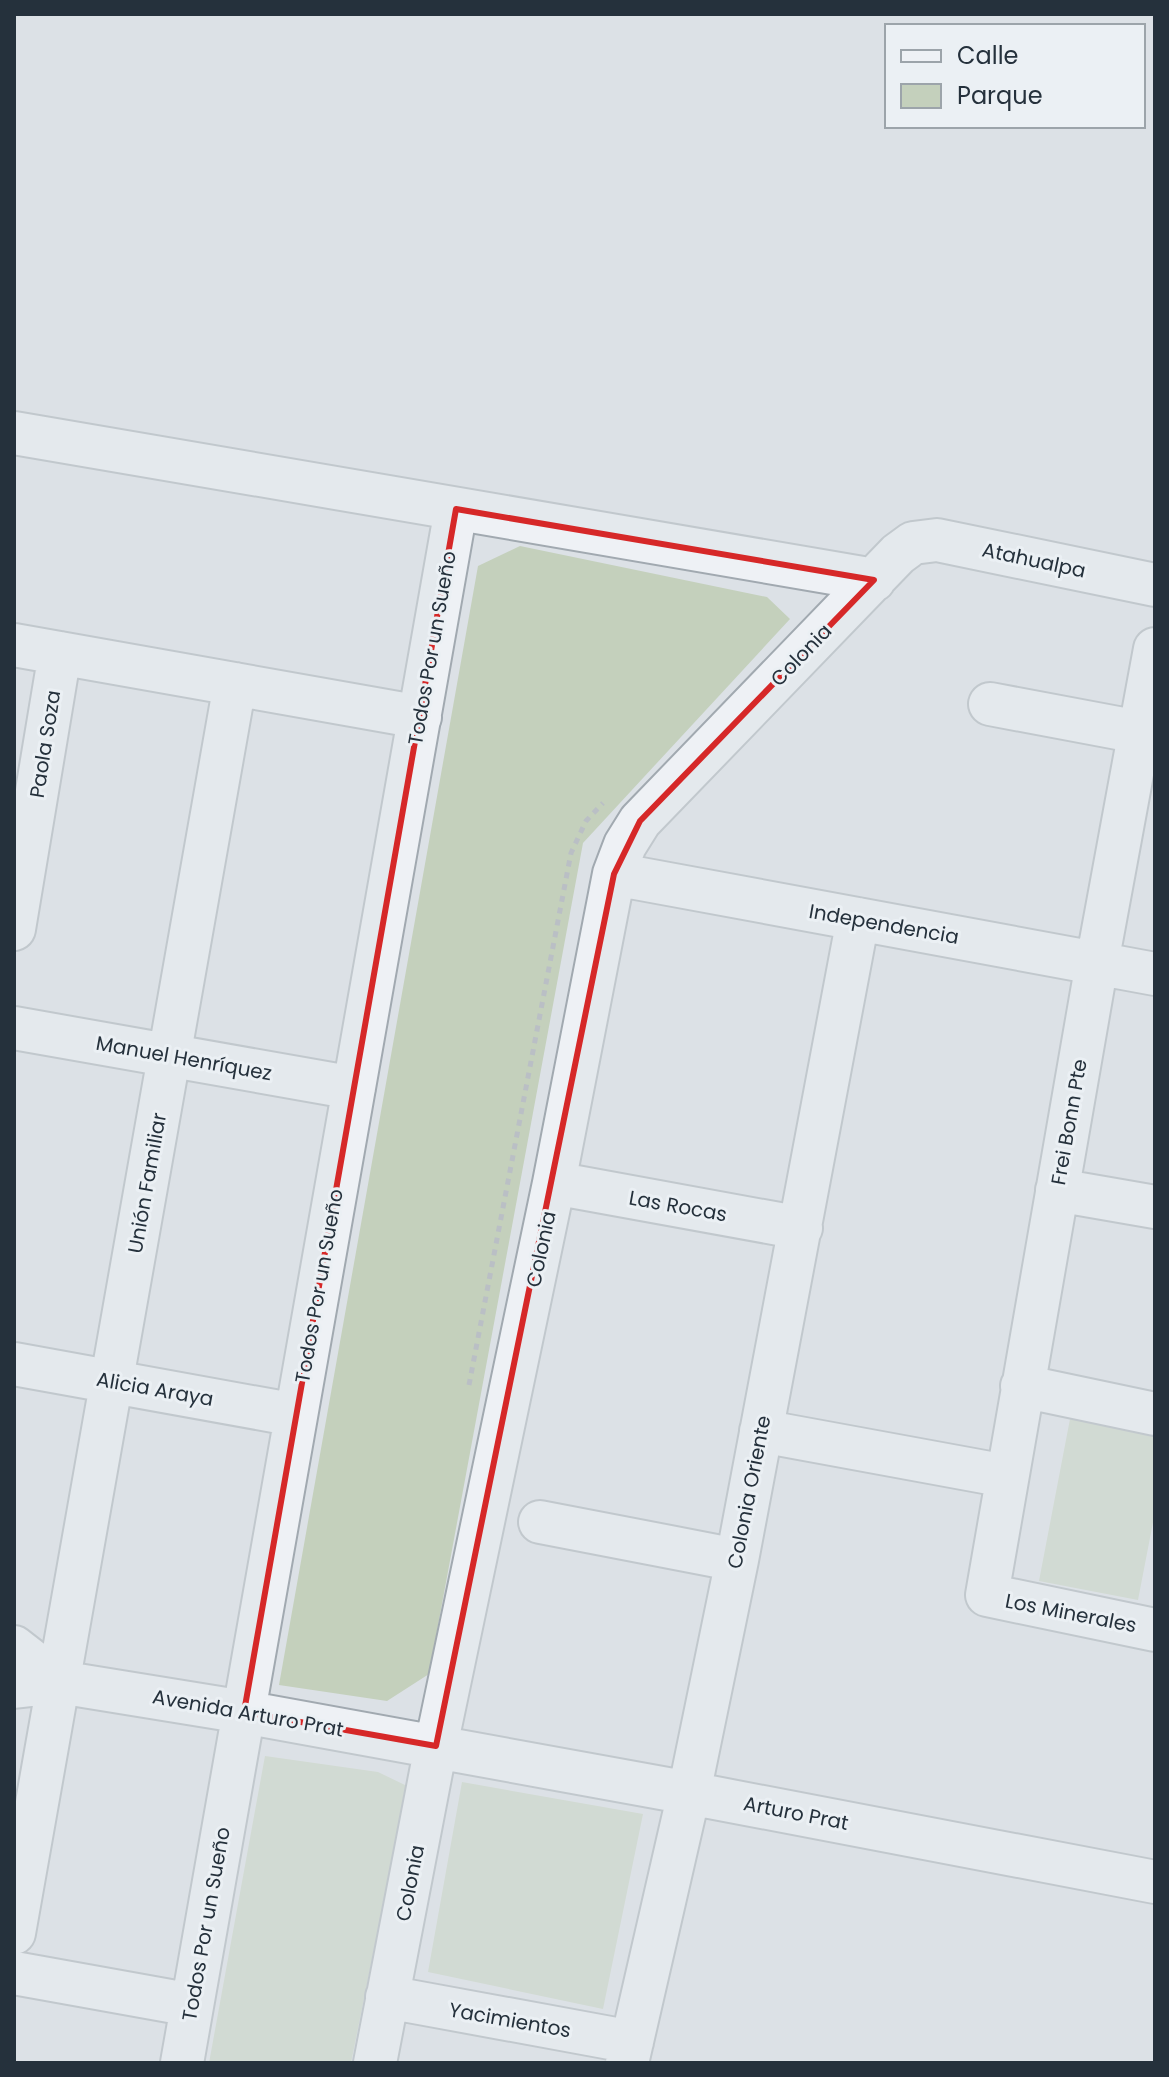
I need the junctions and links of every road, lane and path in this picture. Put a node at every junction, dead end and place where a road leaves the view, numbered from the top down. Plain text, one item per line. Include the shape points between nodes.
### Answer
1 (14, 433) edge
2 (456, 509) junction
3 (913, 543) joint
4 (874, 580) junction
5 (1155, 585) edge
6 (14, 645) edge
7 (1155, 649) edge
8 (60, 653) junction
9 (235, 684) junction
10 (990, 704) dead end
11 (420, 717) junction
12 (1148, 734) edge
13 (614, 874) junction
14 (858, 919) junction
15 (14, 929) edge
16 (1097, 963) junction
17 (1155, 974) edge
18 (14, 1028) edge
19 (169, 1056) junction
20 (354, 1088) junction
21 (554, 1183) junction
22 (1057, 1190) junction
23 (1155, 1207) edge
24 (801, 1228) junction
25 (14, 1364) edge
26 (111, 1381) junction
27 (1022, 1386) junction
28 (1155, 1414) edge
29 (296, 1415) junction
30 (761, 1431) junction
31 (1006, 1476) junction
32 (540, 1522) dead end
33 (737, 1560) junction
34 (987, 1595) joint
35 (1155, 1630) edge
36 (14, 1647) edge
37 (59, 1682) junction
38 (14, 1687) edge
39 (244, 1712) junction
40 (436, 1746) junction
41 (689, 1793) junction
42 (1155, 1882) edge
43 (14, 1933) edge
44 (14, 1973) edge
45 (387, 1997) junction
46 (192, 2005) junction
47 (630, 2052) edge
48 (182, 2063) edge
49 (375, 2063) edge

1 - 2 street
2 - 4 street
2 - 11 street, Todos Por un Sueño
3 - 4 street, Colonia
3 - 5 street, Atahualpa via 937,540
4 - 13 street, Colonia via 640,821
6 - 8 street
7 - 12 street, Frei Bonn Pte
8 - 9 street
8 - 15 street, Paola Soza
9 - 11 street
9 - 19 street, Unión Familiar
10 - 12 street
11 - 20 street, Todos Por un Sueño
12 - 16 street, Frei Bonn Pte
13 - 14 street, Independencia
13 - 21 street, Colonia
14 - 16 street, Independencia
14 - 24 street, Colonia Oriente
16 - 17 street, Independencia
16 - 22 street, Frei Bonn Pte
18 - 19 street, Manuel Henríquez
19 - 20 street, Manuel Henríquez
19 - 26 street, Unión Familiar
20 - 29 street, Todos Por un Sueño
21 - 24 street, Las Rocas
21 - 40 street, Colonia
22 - 23 street
22 - 27 street, Frei Bonn Pte
24 - 30 street, Colonia Oriente
25 - 26 street, Alicia Araya
26 - 29 street, Alicia Araya
26 - 37 street, Unión Familiar
27 - 28 street
27 - 31 street, Frei Bonn Pte
29 - 39 street, Todos Por un Sueño
30 - 31 street
30 - 33 street, Colonia Oriente
31 - 34 street, Frei Bonn Pte
32 - 33 street
33 - 41 street, Colonia Oriente
34 - 35 street, Los Minerales
36 - 37 street, Avenida Arturo Prat
37 - 38 street, Avenida Arturo Prat
37 - 39 street, Avenida Arturo Prat
37 - 43 street, Unión Familiar
39 - 40 street, Avenida Arturo Prat
39 - 46 street, Todos Por un Sueño
40 - 41 street, Arturo Prat
40 - 45 street, Colonia
41 - 42 street, Arturo Prat
41 - 47 street, Colonia Oriente
44 - 46 street
45 - 47 street, Yacimientos
45 - 49 street, Colonia
46 - 48 street, Todos Por un Sueño

